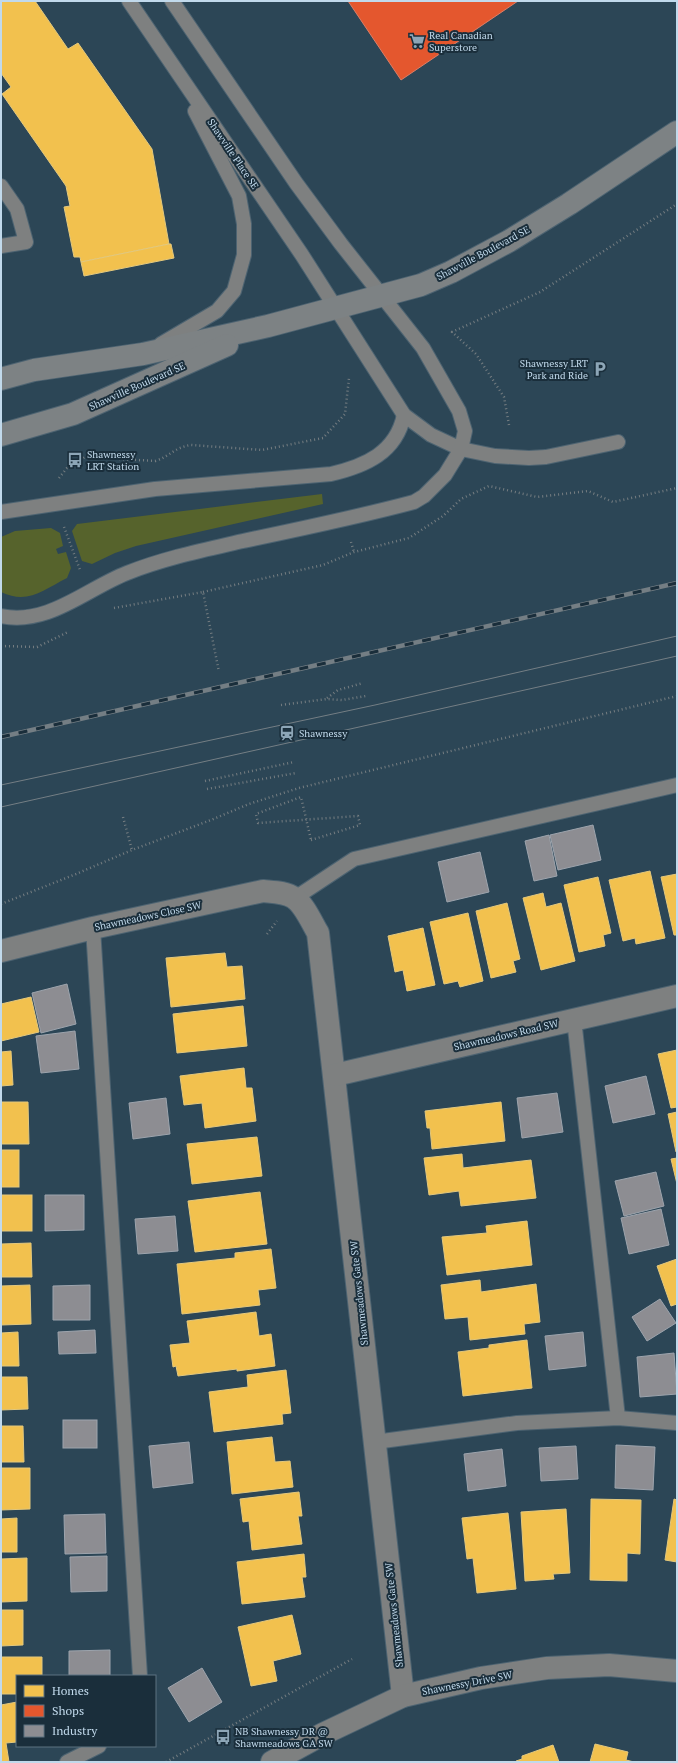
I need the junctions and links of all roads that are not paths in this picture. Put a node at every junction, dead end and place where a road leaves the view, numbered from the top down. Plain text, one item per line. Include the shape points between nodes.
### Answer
1 (129, 1) edge
2 (172, 1) edge
3 (168, 58) junction
4 (677, 132) edge
5 (1, 186) edge
6 (1, 246) edge
7 (380, 295) junction
8 (336, 307) junction
9 (268, 326) junction
10 (143, 354) junction
11 (1, 379) edge
12 (404, 415) junction
13 (1, 435) edge
14 (618, 442) dead end
15 (461, 449) junction
16 (1, 512) edge
17 (1, 616) edge
18 (677, 786) edge
19 (295, 898) junction
20 (93, 928) junction
21 (1, 951) edge
22 (677, 996) edge
23 (574, 1019) junction
24 (335, 1075) junction
25 (618, 1418) junction
26 (677, 1423) edge
27 (375, 1442) junction
28 (677, 1671) edge
29 (140, 1675) edge
30 (404, 1696) junction
31 (97, 1747) edge
32 (68, 1762) edge
33 (272, 1762) edge

1 - 3 lane, Shawville Place SE
2 - 7 lane via 296,183
3 - 8 lane, Shawville Place SE
3 - 10 lane via 239,196 244,224 244,255 234,291 217,311
4 - 7 street, Shawville Boulevard SE via 569,204 496,248 420,286
5 - 6 lane via 17,209 26,242
7 - 8 street, Shawville Boulevard SE
7 - 15 lane via 423,348 458,411 465,431
8 - 9 street, Shawville Boulevard SE
8 - 12 lane, Shawville Place SE
9 - 10 street, Shawville Boulevard SE
9 - 13 street, Shawville Boulevard SE via 73,414
10 - 11 street, Shawville Boulevard SE via 34,370
12 - 15 lane via 431,435
12 - 16 lane via 402,427 386,450 365,464 350,470 331,474 155,489
14 - 15 lane via 563,454 529,458 495,456
15 - 17 lane via 444,475 424,496 414,502 182,555 125,574 45,613 21,618
18 - 19 lane via 354,859
19 - 20 street, Shawmeadows Close SW via 283,893 263,891
19 - 24 street, Shawmeadows Gate SW via 318,933
20 - 21 street, Shawmeadows Close SW
20 - 29 lane
22 - 23 street, Shawmeadows Road SW
23 - 24 street, Shawmeadows Road SW
23 - 25 lane
24 - 27 street, Shawmeadows Gate SW
25 - 26 lane
25 - 27 lane via 517,1423
27 - 30 street, Shawmeadows Gate SW
28 - 30 street, Shawnessy Drive SW via 609,1664 547,1668 481,1678
30 - 33 street, Shawnessy Drive SW via 323,1734
31 - 32 lane

